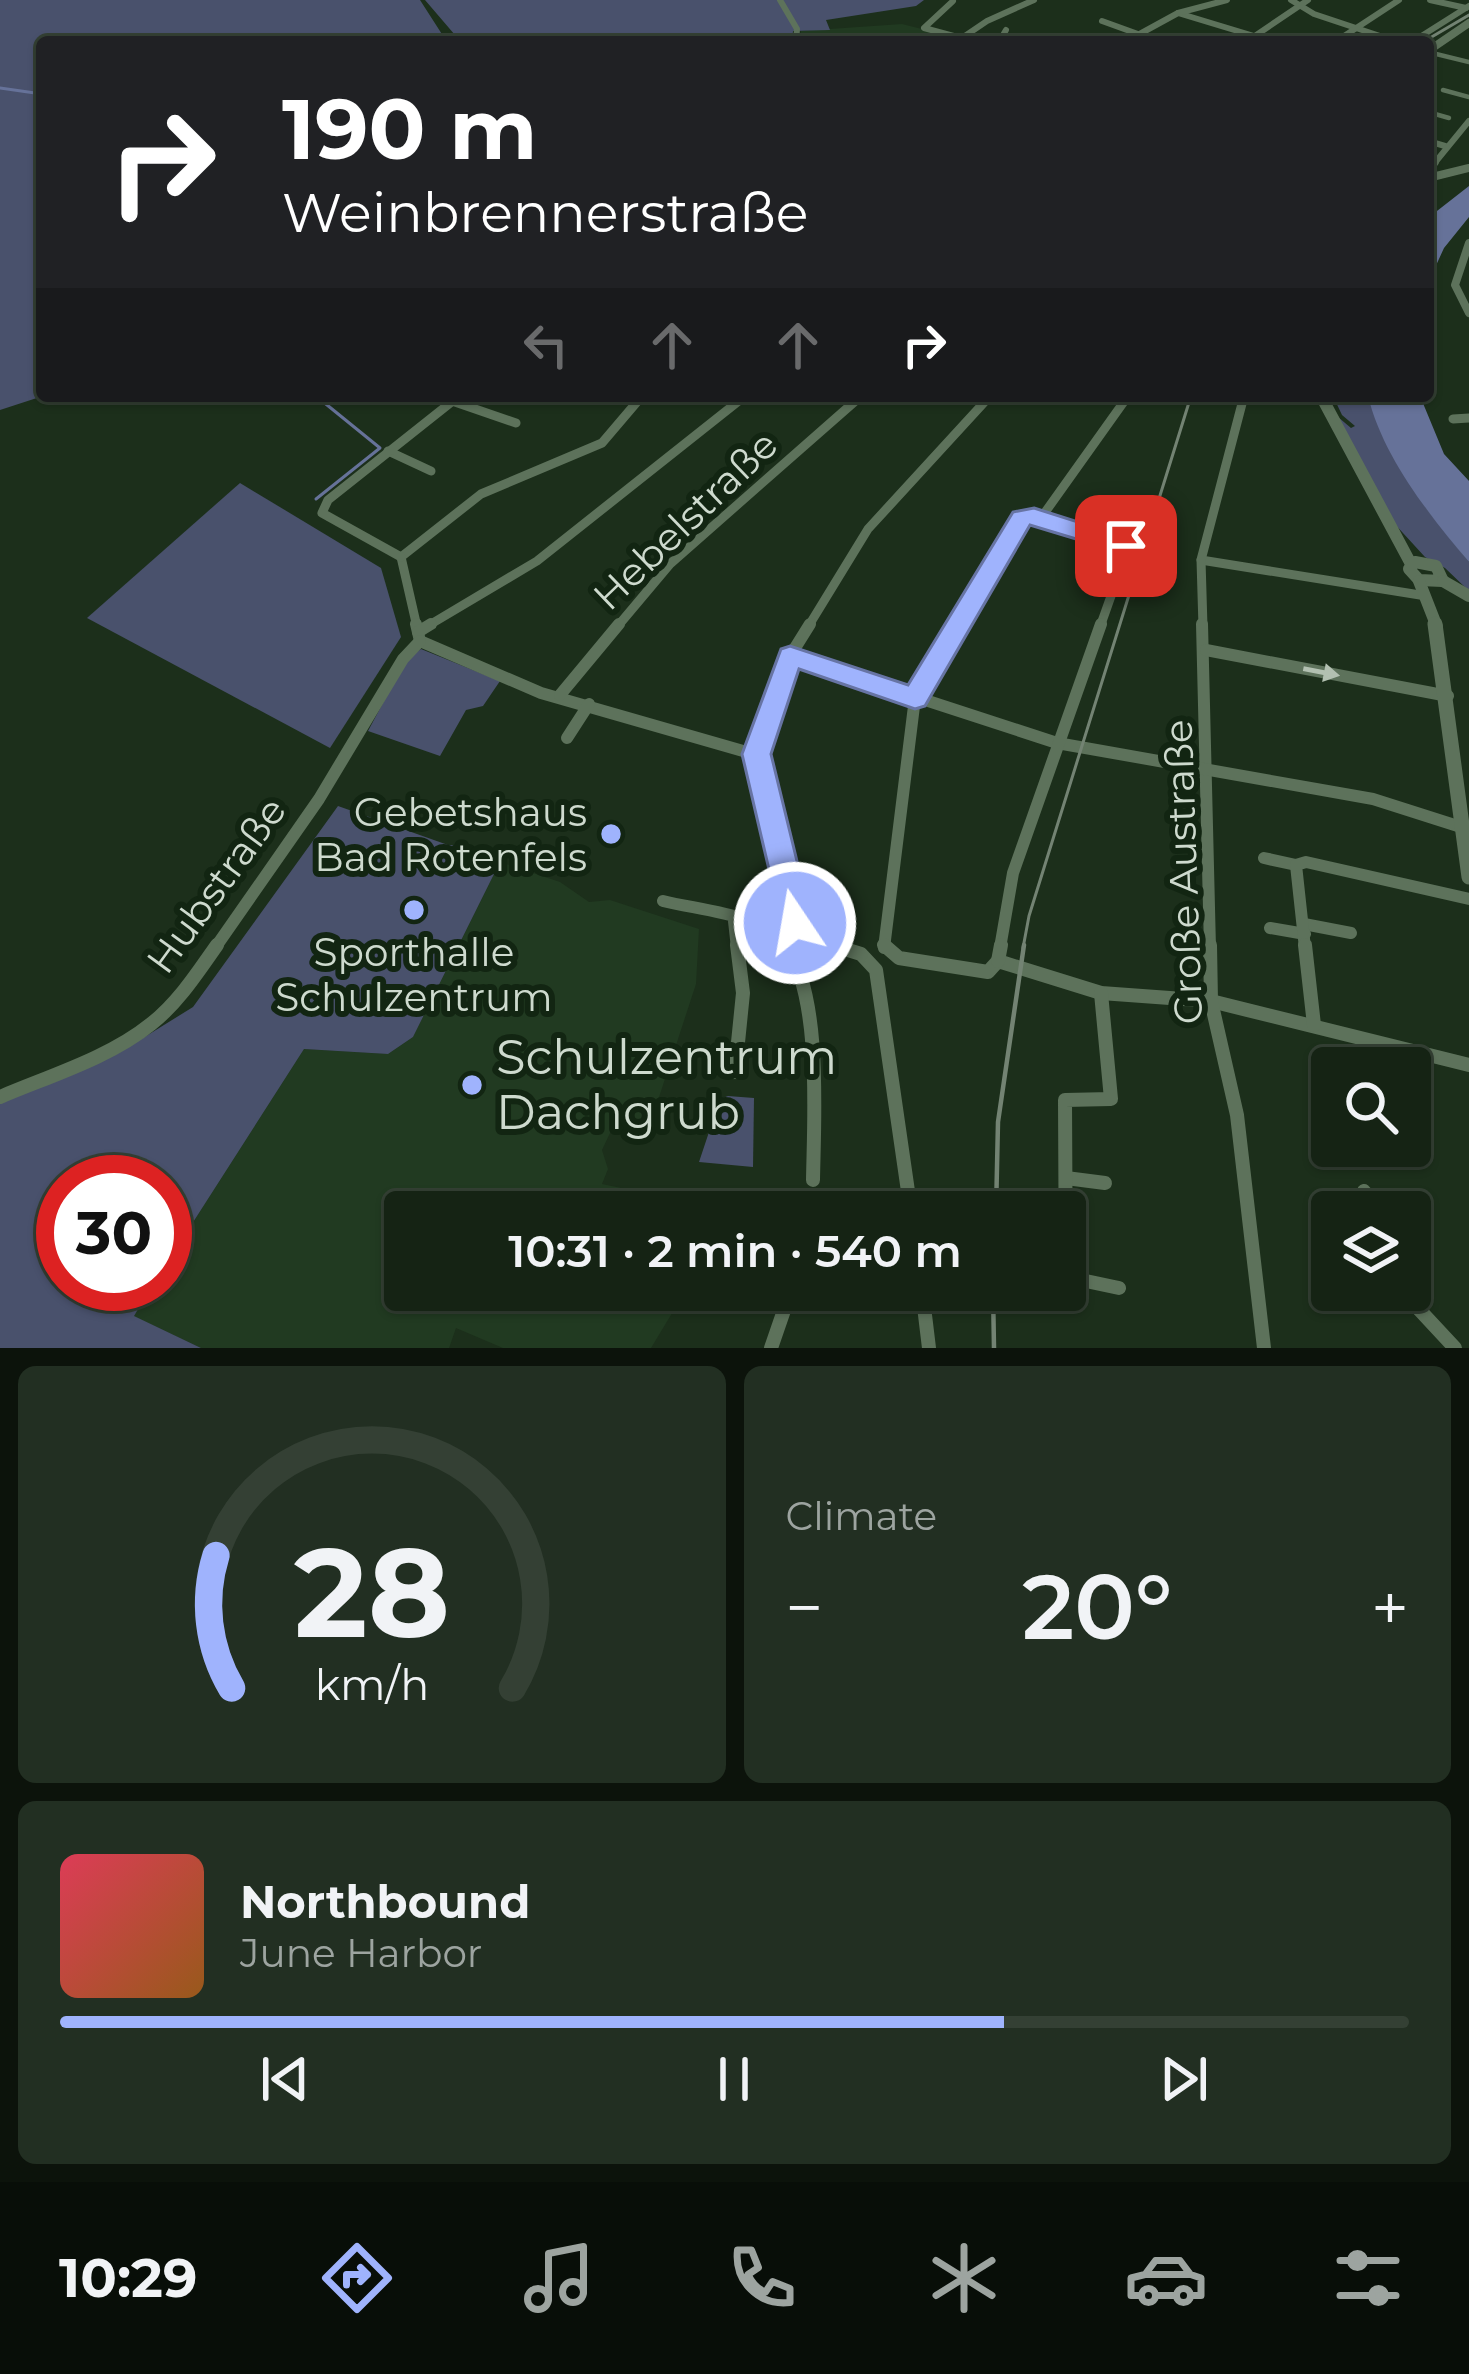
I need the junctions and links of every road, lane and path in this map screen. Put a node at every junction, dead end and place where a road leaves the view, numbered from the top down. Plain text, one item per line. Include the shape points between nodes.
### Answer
1 (780, 0) edge
2 (1034, 0) edge
3 (1227, 0) edge
4 (1291, 0) edge
5 (1308, 0) edge
6 (1400, 0) edge
7 (1430, 0) edge
8 (953, 1) edge
9 (1468, 7) edge
10 (1299, 8) junction
11 (1178, 13) junction
12 (1102, 22) dead end
13 (1469, 23) edge
14 (1355, 28) junction
15 (1006, 30) dead end
16 (1138, 35) junction
17 (796, 36) edge
18 (947, 36) edge
19 (966, 36) edge
20 (1002, 36) edge
21 (1141, 36) edge
22 (1254, 36) joint
23 (1344, 36) edge
24 (1380, 36) edge
25 (1422, 36) edge
26 (1434, 47) edge
27 (1434, 53) edge
28 (1469, 62) edge
29 (1445, 90) dead end
30 (1469, 97) edge
31 (1434, 111) edge
32 (1450, 118) dead end
33 (1465, 122) edge
34 (1434, 143) edge
35 (1445, 146) junction
36 (1434, 165) edge
37 (1469, 168) edge
38 (1434, 172) edge
39 (1469, 243) edge
40 (1458, 270) junction
41 (1469, 272) edge
42 (1469, 313) edge
43 (451, 402) edge
44 (463, 402) edge
45 (637, 402) edge
46 (737, 402) edge
47 (854, 402) edge
48 (984, 402) edge
49 (1124, 402) edge
50 (1242, 402) edge
51 (1325, 402) edge
52 (1469, 418) edge
53 (1453, 419) dead end
54 (516, 423) dead end
55 (388, 451) junction
56 (431, 471) dead end
57 (1041, 518) junction
58 (401, 556) junction
59 (1201, 560) junction
60 (1418, 563) junction
61 (1429, 585) junction
62 (1469, 596) edge
63 (419, 636) junction
64 (1206, 650) junction
65 (790, 656) junction
66 (560, 695) junction
67 (1448, 696) junction
68 (915, 698) junction
69 (589, 704) junction
70 (566, 738) dead end
71 (1058, 743) junction
72 (757, 754) junction
73 (1208, 771) junction
74 (1464, 828) junction
75 (1264, 857) dead end
76 (1296, 865) junction
77 (1469, 877) edge
78 (1469, 899) edge
79 (663, 902) dead end
80 (734, 921) junction
81 (1270, 928) dead end
82 (1305, 929) junction
83 (1351, 933) dead end
84 (998, 961) junction
85 (1101, 992) junction
86 (1211, 1001) junction
87 (1314, 1025) junction
88 (1469, 1065) edge
89 (734, 1072) dead end
90 (0, 1097) edge
91 (1066, 1178) junction
92 (813, 1180) dead end
93 (1105, 1183) dead end
94 (908, 1191) edge
95 (1066, 1191) edge
96 (1086, 1281) edge
97 (1119, 1288) dead end
98 (784, 1311) edge
99 (925, 1311) edge
100 (1421, 1311) edge
101 (771, 1348) edge
102 (929, 1348) edge
103 (1264, 1348) edge
104 (1455, 1348) edge

1 - 17 street
2 - 19 street
3 - 11 street
4 - 10 street
5 - 10 street
6 - 14 street
7 - 9 street
8 - 18 street via 924,28
9 - 25 street
10 - 14 street
10 - 22 street
11 - 16 street
11 - 22 street
12 - 16 street
13 - 26 street
14 - 23 street
14 - 24 street
15 - 20 street
16 - 21 street
27 - 28 street
29 - 30 street
31 - 32 street
33 - 35 street
34 - 35 street
35 - 36 street
37 - 38 street
39 - 40 street
40 - 41 street
40 - 42 street via 1458,298
43 - 55 street
44 - 54 street
45 - 58 street via 602,442 481,494
46 - 63 street via 537,561
47 - 66 street, Hebelstraße via 670,564
48 - 65 street via 868,529
49 - 57 street
50 - 59 street, Große Austraße
51 - 60 street
52 - 53 street
55 - 56 street
55 - 58 street via 322,513
57 - 68 street via 1018,522
57 - 71 street via 1126,546
58 - 63 street
59 - 61 street
59 - 64 street, Große Austraße
60 - 61 street via 1409,572
60 - 61 street via 1439,568
61 - 62 street
61 - 67 street
63 - 66 street via 463,662
63 - 90 street, Hubstraße via 192,981 151,1024
64 -> 67 street
64 - 73 street, Große Austraße
65 - 68 street
65 - 72 street
66 - 69 street
67 - 74 street
68 - 71 street
68 - 84 street via 884,948 988,972
69 - 70 street
69 - 72 street
71 - 73 street
71 - 84 street via 1013,873
72 - 94 street via 800,932 873,962
73 - 74 street via 1373,799
73 - 86 street, Große Austraße
74 - 77 street
75 - 76 street
76 - 78 street
76 - 82 street
79 - 80 street
80 - 89 street via 743,992
80 - 92 street via 781,936 803,987
81 - 82 street
82 - 83 street
82 - 87 street
84 - 85 street
85 - 86 street
85 - 91 street via 1111,1100 1065,1100
86 - 87 street
86 - 103 street, Große Austraße via 1237,1115
87 - 88 street
91 - 93 street
91 - 95 street
96 - 97 street
98 - 101 street
99 - 102 street
100 - 104 street

